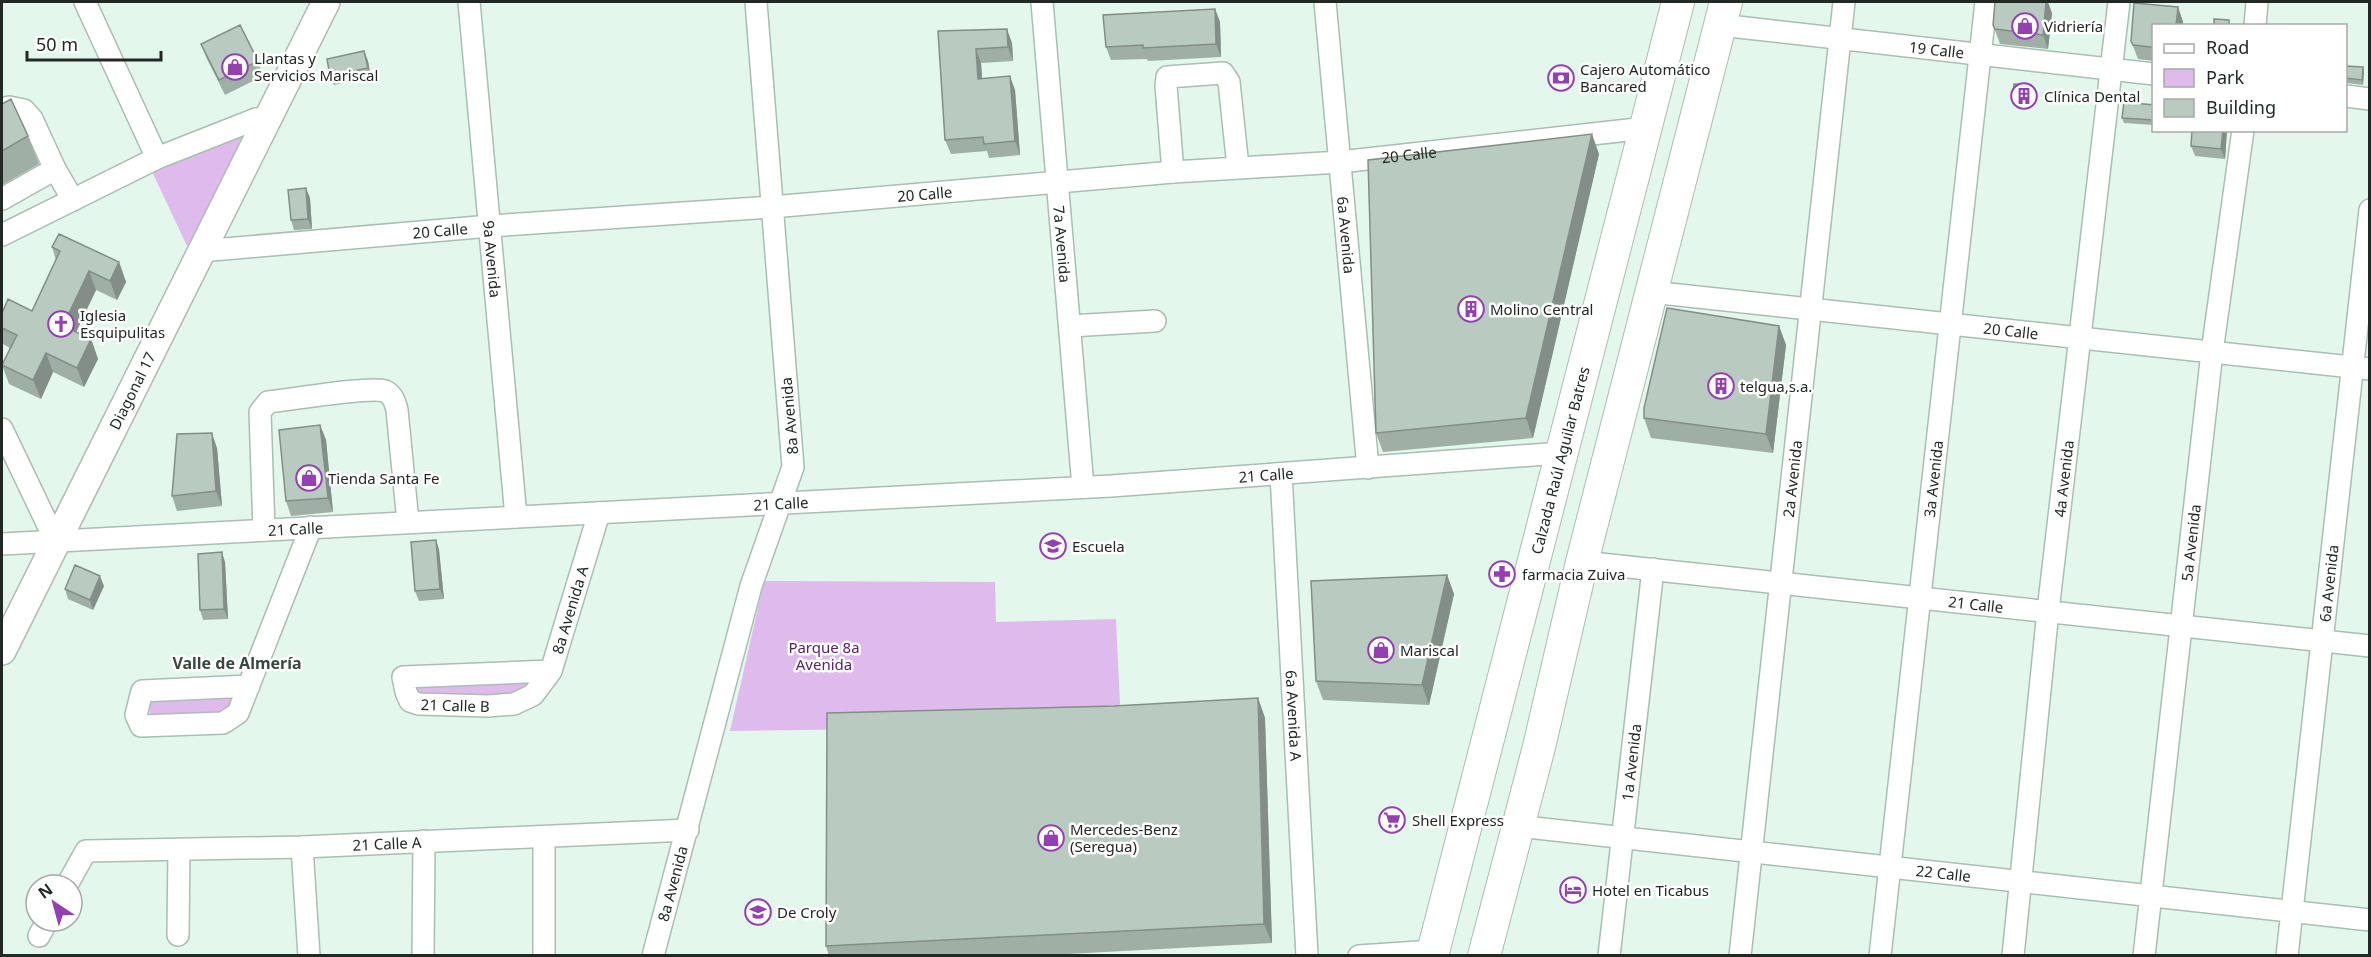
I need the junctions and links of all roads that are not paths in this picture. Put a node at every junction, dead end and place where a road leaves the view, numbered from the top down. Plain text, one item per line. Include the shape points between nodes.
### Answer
1 (85, 2) edge
2 (326, 2) edge
3 (469, 2) edge
4 (756, 2) edge
5 (1042, 2) edge
6 (1325, 2) edge
7 (1678, 2) edge
8 (1844, 2) edge
9 (1986, 2) edge
10 (2120, 2) edge
11 (2257, 2) edge
12 (1723, 13) edge
13 (2255, 24) edge
14 (1840, 39) junction
15 (1980, 55) junction
16 (2111, 69) junction
17 (2152, 74) edge
18 (2347, 96) edge
19 (2370, 99) edge
20 (2, 109) edge
21 (268, 118) junction
22 (1646, 128) junction
23 (2244, 132) edge
24 (158, 158) junction
25 (1340, 162) junction
26 (1238, 167) junction
27 (55, 169) junction
28 (1173, 172) junction
29 (1058, 183) junction
30 (2, 199) edge
31 (73, 200) junction
32 (772, 207) junction
33 (2370, 210) edge
34 (490, 226) junction
35 (2, 235) edge
36 (201, 251) junction
37 (1651, 292) junction
38 (1810, 309) junction
39 (1155, 321) dead end
40 (1950, 324) junction
41 (1070, 326) junction
42 (2080, 338) junction
43 (2212, 352) junction
44 (2361, 368) edge
45 (2, 429) edge
46 (1561, 453) junction
47 (1368, 468) junction
48 (1281, 474) junction
49 (1083, 487) junction
50 (781, 503) junction
51 (599, 513) junction
52 (516, 517) junction
53 (408, 522) junction
54 (311, 527) junction
55 (264, 530) junction
56 (56, 542) junction
57 (2, 544) edge
58 (1582, 562) junction
59 (1653, 569) junction
60 (1781, 582) junction
61 (1920, 597) junction
62 (2048, 611) junction
63 (2181, 625) junction
64 (2322, 640) junction
65 (2370, 646) edge
66 (2, 651) edge
67 (551, 671) junction
68 (249, 686) junction
69 (525, 698) joint
70 (1517, 826) junction
71 (688, 830) junction
72 (544, 837) junction
73 (1623, 838) junction
74 (424, 841) junction
75 (302, 846) junction
76 (179, 850) junction
77 (1751, 852) junction
78 (1890, 867) junction
79 (74, 873) edge
80 (2021, 882) junction
81 (2151, 896) junction
82 (2292, 911) junction
83 (2370, 920) edge
84 (178, 935) dead end
85 (1432, 953) edge
86 (309, 956) edge
87 (423, 956) edge
88 (544, 956) edge
89 (653, 956) edge
90 (1307, 956) edge
91 (1359, 956) edge
92 (1484, 956) edge
93 (1609, 956) edge
94 (1740, 956) edge
95 (1880, 956) edge
96 (2013, 956) edge
97 (2144, 956) edge
98 (2287, 956) edge

1 - 24 street
2 - 21 main road, Diagonal 17
3 - 34 street, 9a Avenida
4 - 32 street, 8a Avenida
5 - 29 street, 7a Avenida
6 - 25 street, 6a Avenida
7 - 22 highway, Calzada Raúl Aguilar Batres
8 - 14 street, 2a Avenida
9 - 15 street, 3a Avenida
10 - 16 street, 4a Avenida
11 - 13 street
12 - 14 street, 19 Calle
12 - 37 highway
14 - 15 street, 19 Calle
14 - 38 street, 2a Avenida
15 - 16 street, 19 Calle
15 - 40 street, 3a Avenida
16 - 17 street, 19 Calle
16 - 42 street, 4a Avenida
18 - 19 street
20 - 27 street via 9,106 24,110 32,118
21 - 24 street via 256,119
21 - 36 main road, Diagonal 17
22 - 25 street, 20 Calle
22 - 46 highway, Calzada Raúl Aguilar Batres
23 - 43 street, 5a Avenida
24 - 31 street
25 - 26 street, 20 Calle
25 - 47 street, 6a Avenida
26 - 28 street, 20 Calle
26 - 28 street via 1229,82 1223,73 1167,77
27 - 30 street
27 - 31 street
28 - 29 street, 20 Calle
29 - 32 street, 20 Calle
29 - 41 street, 7a Avenida
31 - 35 street
32 - 34 street, 20 Calle
32 - 50 street, 8a Avenida via 794,467
33 - 44 street, 6a Avenida
34 - 36 street, 20 Calle
34 - 52 street, 9a Avenida
36 - 56 main road, Diagonal 17
37 - 38 street, 20 Calle
37 - 58 highway
38 - 40 street, 20 Calle
38 - 60 street, 2a Avenida
39 - 41 street
40 - 42 street, 20 Calle
40 - 61 street, 3a Avenida
41 - 49 street, 7a Avenida
42 - 43 street, 20 Calle
42 - 62 street, 4a Avenida
43 - 44 street, 20 Calle
43 - 63 street, 5a Avenida
44 - 64 street, 6a Avenida
45 - 56 street
46 - 47 street, 21 Calle
46 - 85 highway, Calzada Raúl Aguilar Batres
47 - 48 street, 21 Calle
48 - 49 street, 21 Calle
48 - 90 street, 6a Avenida A
49 - 50 street, 21 Calle
50 - 51 street, 21 Calle
50 - 71 street, 8a Avenida via 751,586
51 - 52 street, 21 Calle
51 - 67 street, 8a Avenida A
52 - 53 street, 21 Calle
53 - 54 street, 21 Calle
53 - 55 street via 393,397 384,391 356,392 268,402 260,412
54 - 55 street, 21 Calle
54 - 68 street
55 - 56 street, 21 Calle
56 - 57 street, 21 Calle
56 - 66 main road, Diagonal 17
58 - 59 street, 21 Calle
58 - 70 highway
59 - 60 street, 21 Calle
59 - 73 street, 1a Avenida
60 - 61 street, 21 Calle
60 - 77 street, 2a Avenida
61 - 62 street, 21 Calle
61 - 78 street, 3a Avenida
62 - 63 street, 21 Calle
62 - 80 street, 4a Avenida
63 - 64 street, 21 Calle
63 - 81 street, 5a Avenida
64 - 65 street, 21 Calle
64 - 82 street, 6a Avenida
67 - 69 street, 8a Avenida A via 533,695
67 - 69 street, 21 Calle B via 403,677 410,701 418,704 488,706 514,704
68 - 68 street via 142,692 136,715 141,726 223,723 238,713
70 - 73 street, 22 Calle
70 - 92 highway
71 - 72 street, 21 Calle A
71 - 89 street, 8a Avenida
72 - 74 street, 21 Calle A
72 - 88 street
73 - 77 street, 22 Calle
73 - 93 street, 1a Avenida
74 - 75 street, 21 Calle A
74 - 87 street
75 - 76 street, 21 Calle A
75 - 86 street
76 - 79 street, 21 Calle A via 86,851
76 - 84 street
77 - 78 street, 22 Calle
77 - 94 street, 2a Avenida
78 - 80 street, 22 Calle
78 - 95 street, 3a Avenida
80 - 81 street, 22 Calle
80 - 96 street, 4a Avenida
81 - 82 street, 22 Calle
81 - 97 street, 5a Avenida
82 - 83 street, 22 Calle
82 - 98 street, 6a Avenida
85 - 91 street

